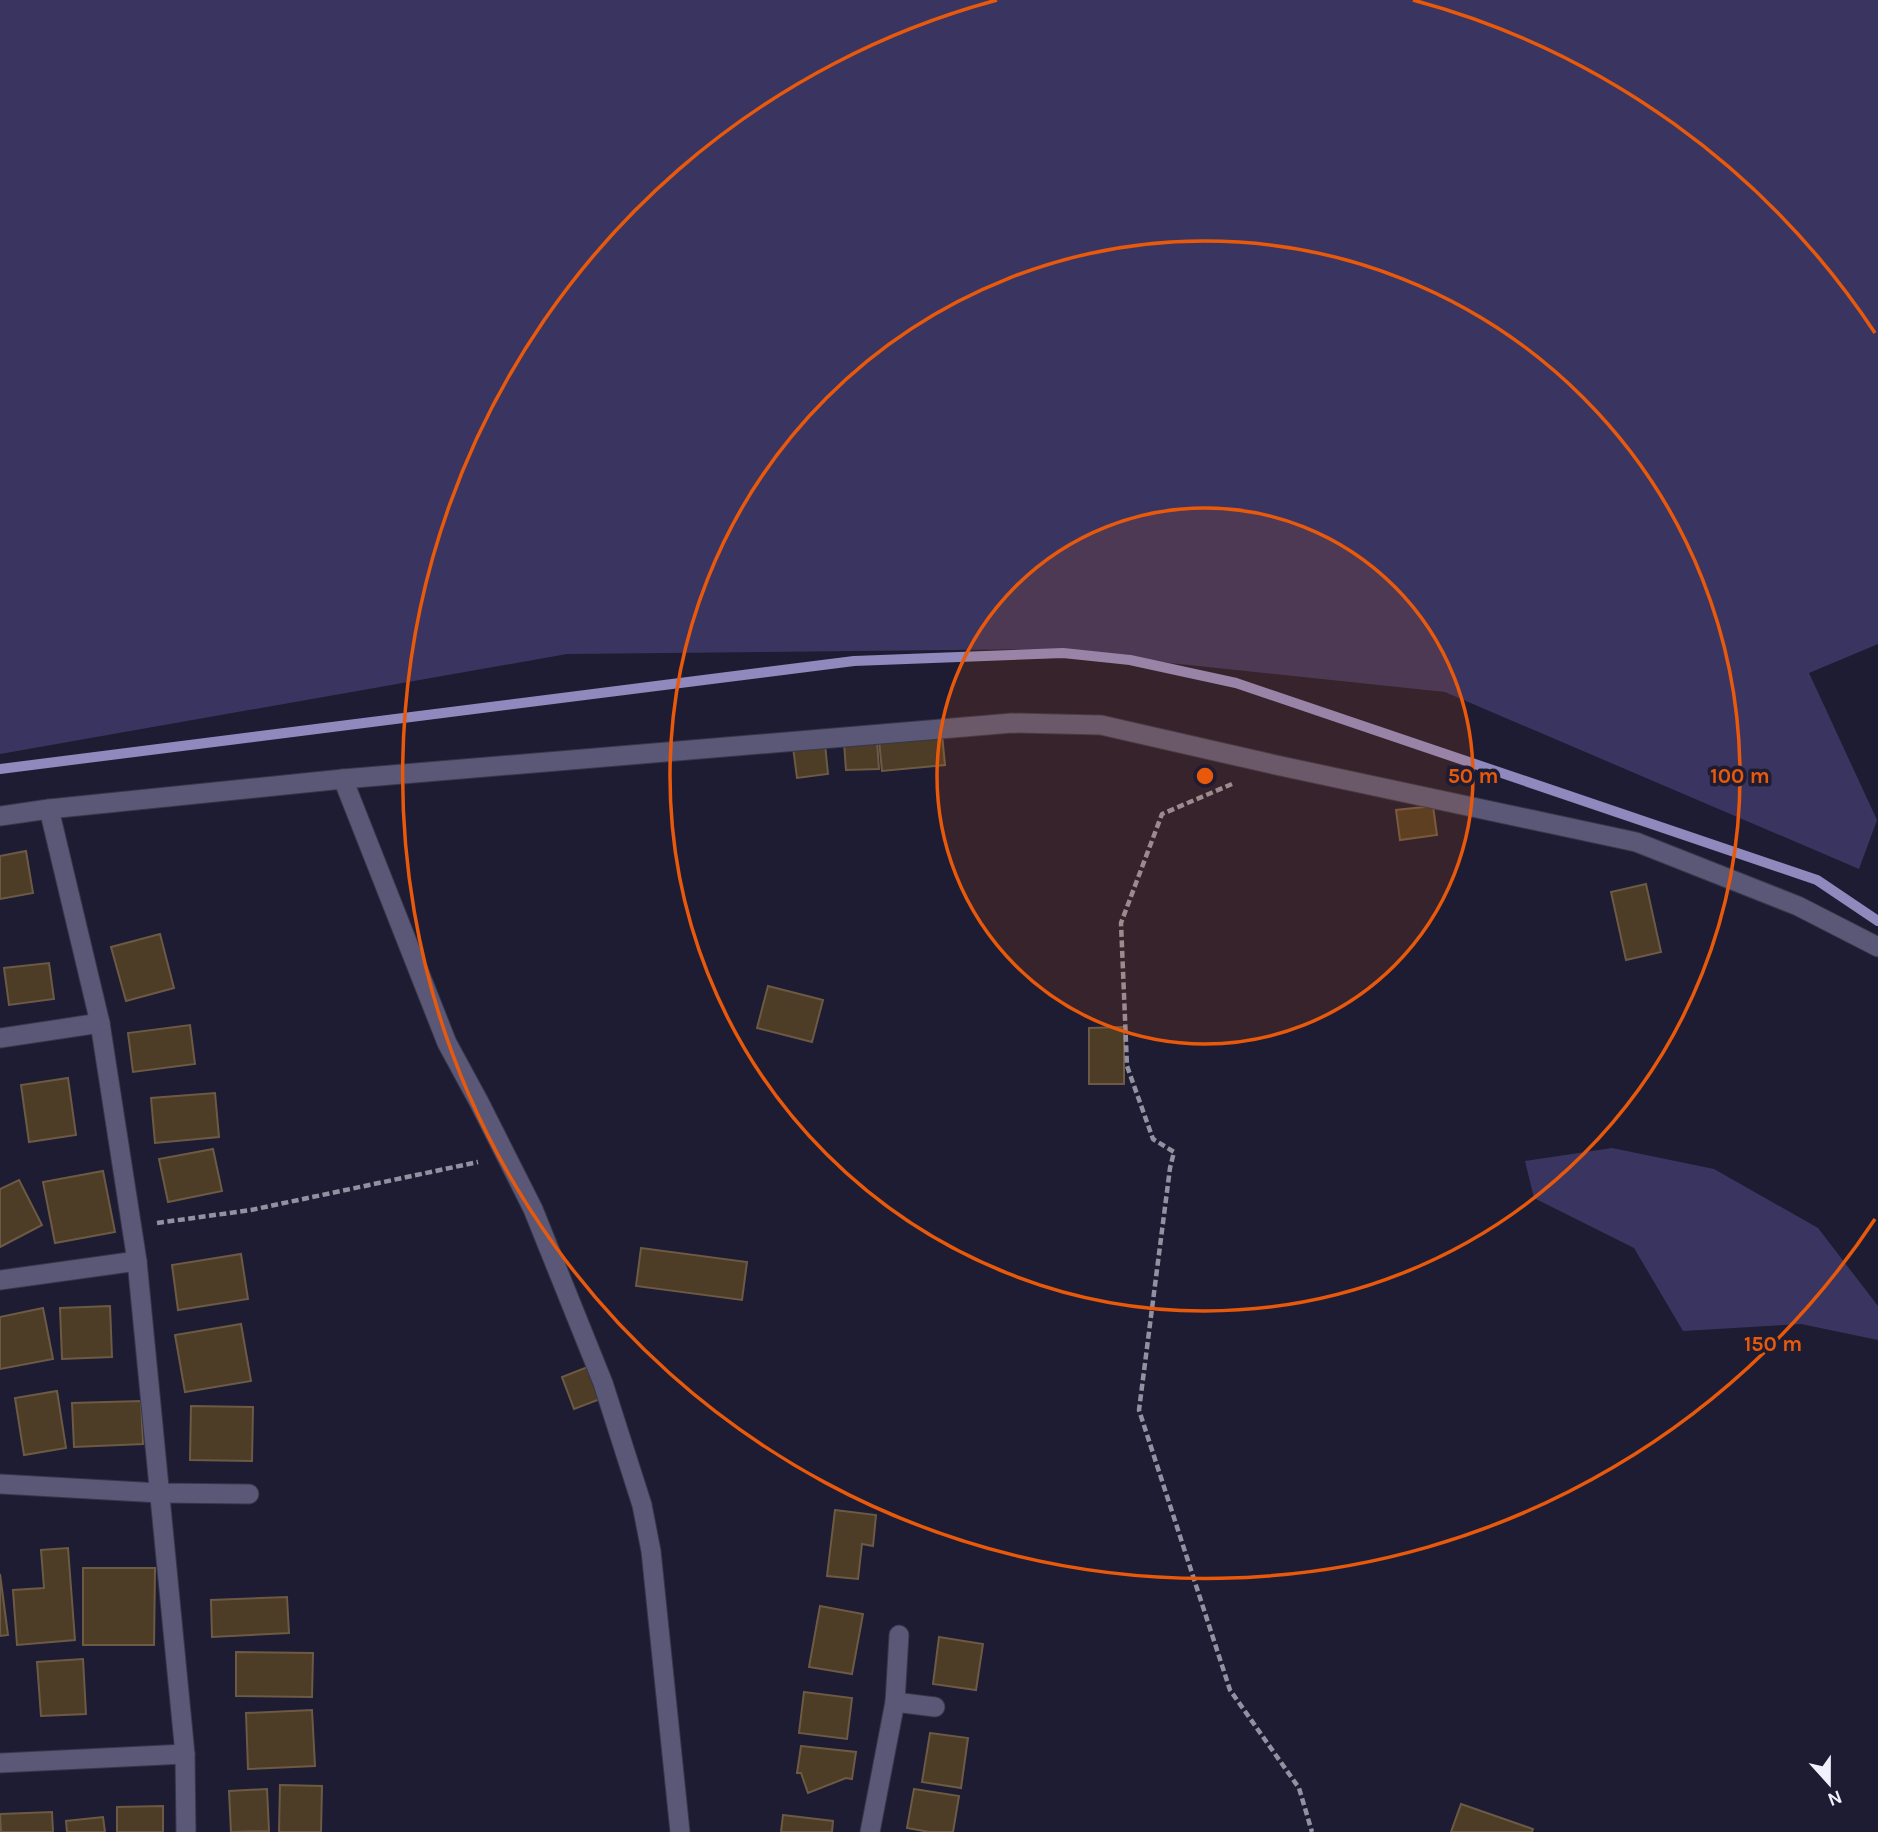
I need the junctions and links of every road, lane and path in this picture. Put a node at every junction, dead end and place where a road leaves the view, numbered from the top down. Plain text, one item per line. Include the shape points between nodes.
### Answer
1 (1276, 765) junction
2 (344, 779) junction
3 (49, 809) junction
4 (0, 816) edge
5 (1878, 947) edge
6 (100, 1023) junction
7 (0, 1038) edge
8 (506, 1157) junction
9 (132, 1226) junction
10 (137, 1261) junction
11 (0, 1280) edge
12 (0, 1484) edge
13 (160, 1493) junction
14 (249, 1494) dead end
15 (898, 1635) dead end
16 (895, 1702) junction
17 (935, 1707) dead end
18 (185, 1754) junction
19 (0, 1763) edge
20 (186, 1832) edge
21 (680, 1832) edge
22 (870, 1832) edge
23 (1312, 1832) edge

1 - 2 street via 1101,725 1012,723
1 - 5 street via 1636,842 1798,906
1 - 23 path via 1162,814 1121,923 1127,1066 1153,1139 1174,1152 1139,1410 1230,1690 1299,1788
2 - 3 street
2 - 8 street via 447,1043
3 - 4 street
3 - 6 street
6 - 7 street
6 - 9 street
8 - 9 path via 251,1210
8 - 21 street via 533,1209 603,1383 642,1505 651,1551
9 - 10 street
10 - 11 street
10 - 13 street
12 - 13 street
13 - 14 street
13 - 18 street
15 - 16 street
16 - 17 street
16 - 22 street
18 - 19 street
18 - 20 street

